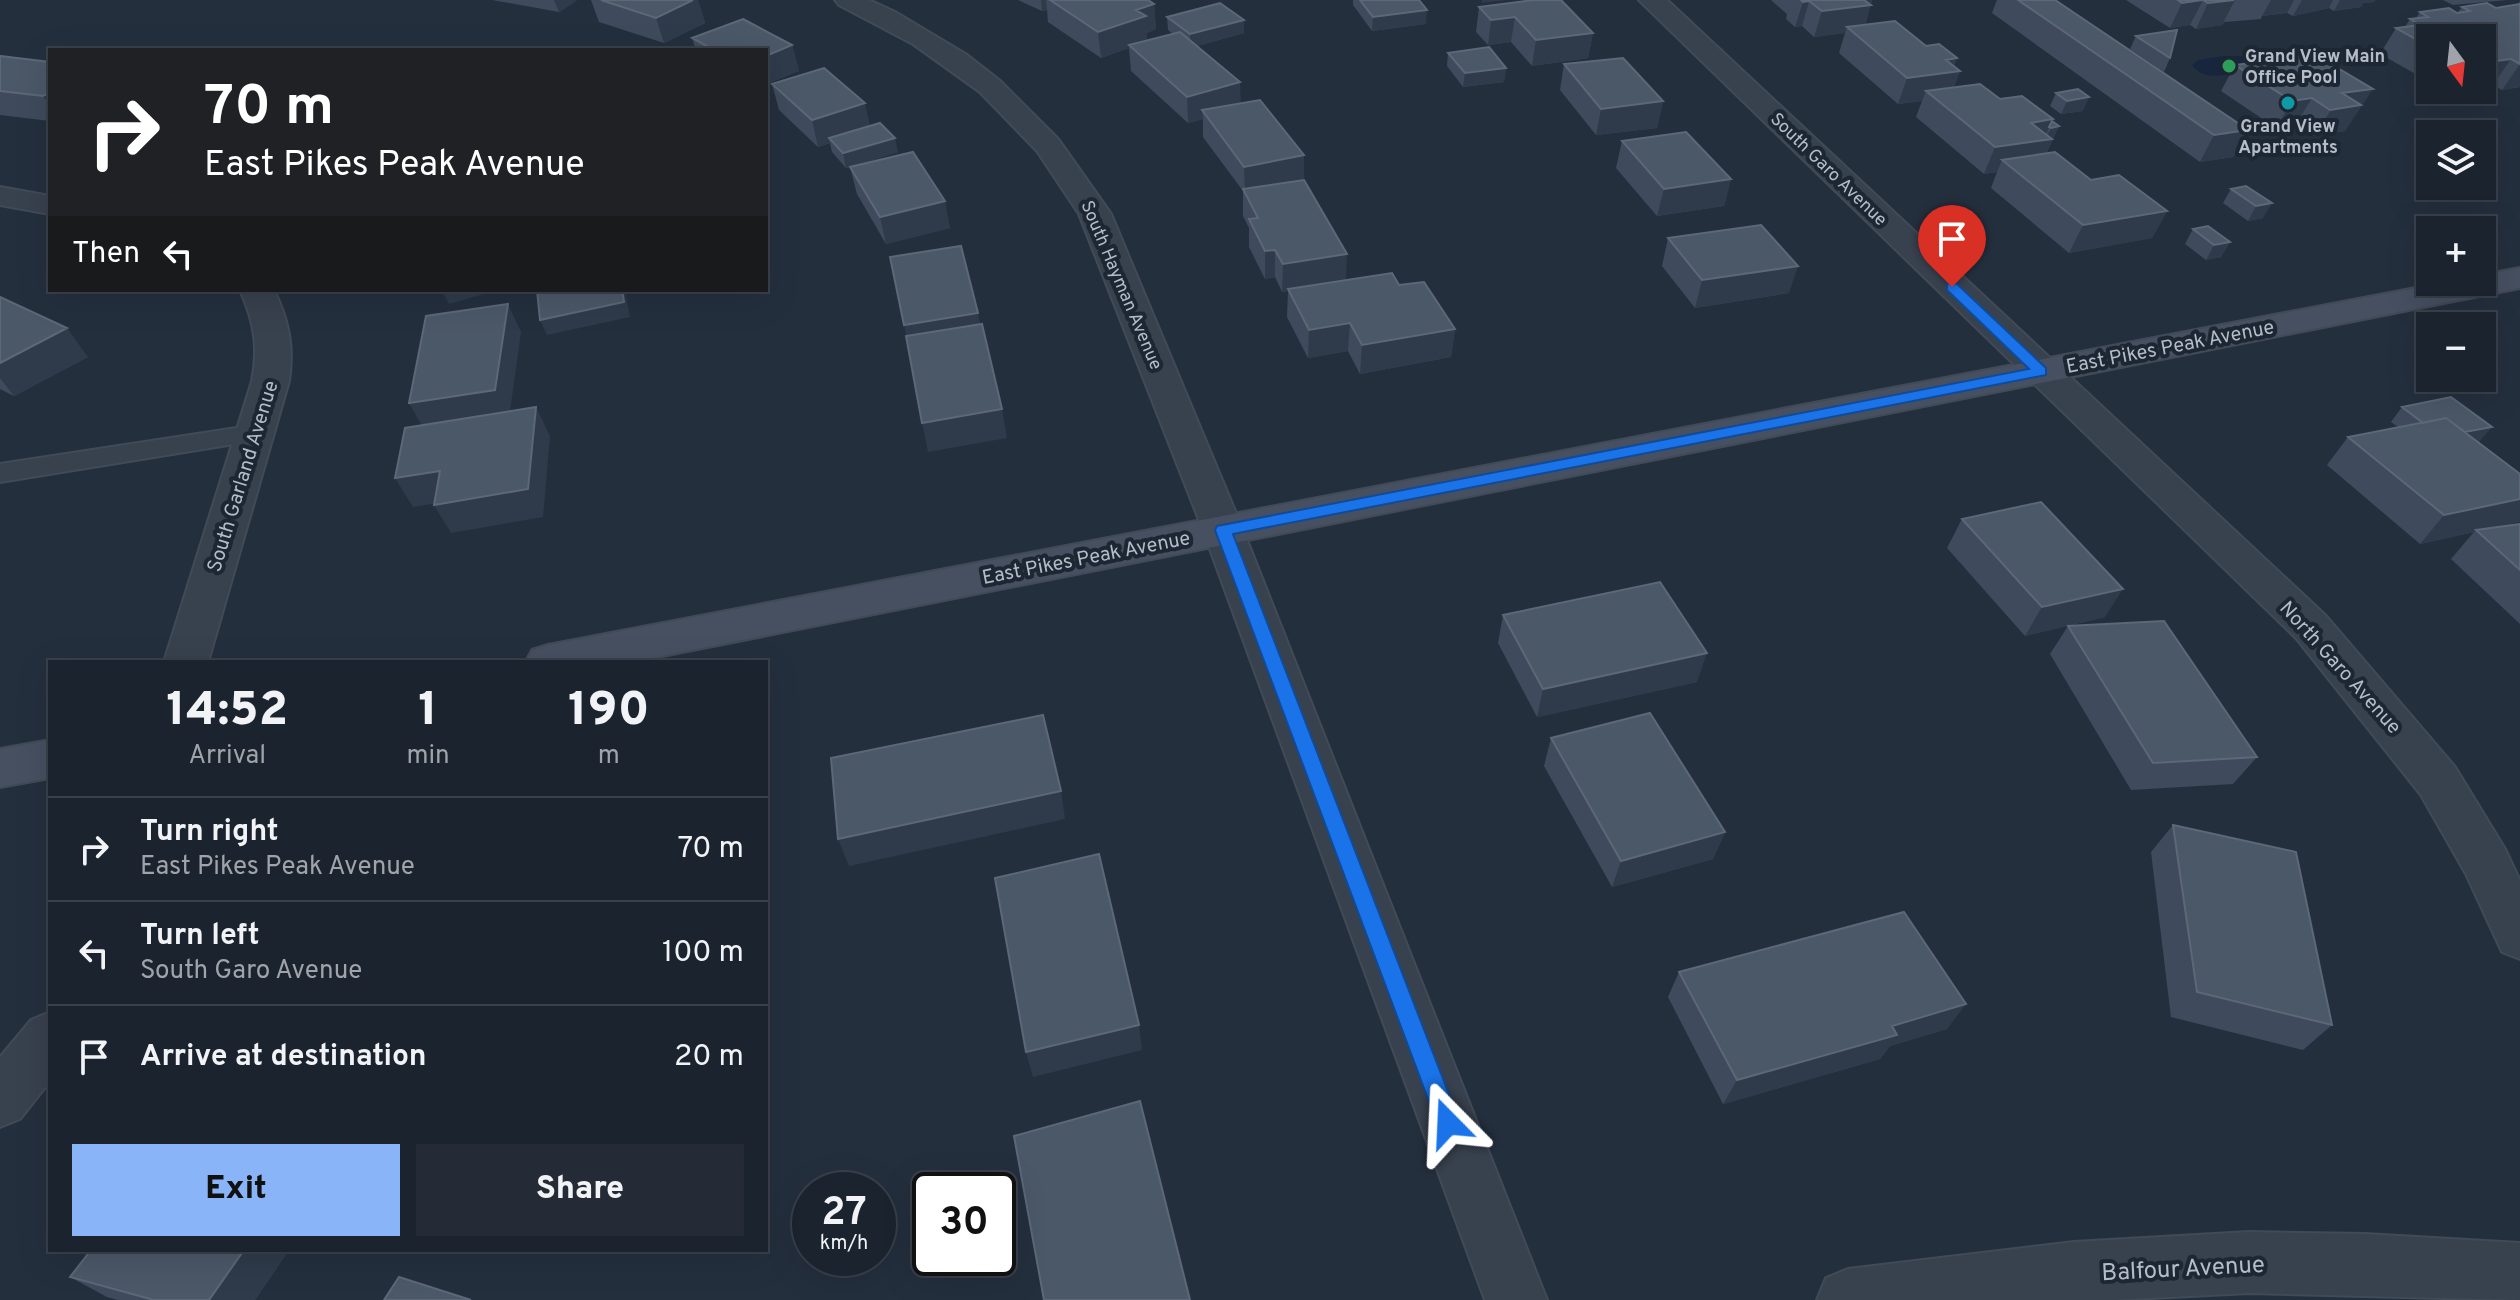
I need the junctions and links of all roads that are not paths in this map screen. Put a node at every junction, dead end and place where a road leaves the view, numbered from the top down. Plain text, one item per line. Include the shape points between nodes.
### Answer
1 (848, 0) edge
2 (1652, 0) edge
3 (0, 196) edge
4 (48, 205) edge
5 (2520, 278) edge
6 (258, 292) edge
7 (2041, 372) junction
8 (256, 433) junction
9 (0, 473) edge
10 (1223, 530) junction
11 (187, 660) edge
12 (558, 660) edge
13 (48, 759) edge
14 (0, 768) edge
15 (2520, 936) edge
16 (48, 1040) edge
17 (0, 1100) edge
18 (2520, 1274) edge
19 (1516, 1300) edge
20 (1848, 1300) edge

1 - 10 street, South Hayman Avenue via 958,60 1024,116 1077,182 1110,248
2 - 7 street, South Garo Avenue
3 - 4 street
5 - 7 main road, East Pikes Peak Avenue
6 - 8 street, South Garland Avenue via 269,314 277,354
7 - 10 main road, East Pikes Peak Avenue
7 - 15 street, North Garo Avenue via 2311,627 2378,705 2438,781 2487,864
8 - 9 lane
8 - 11 street, South Garland Avenue
10 - 12 main road, East Pikes Peak Avenue
10 - 19 street, South Hayman Avenue
13 - 14 main road
16 - 17 street
18 - 20 street, Balfour Avenue via 2358,1264 2210,1263

